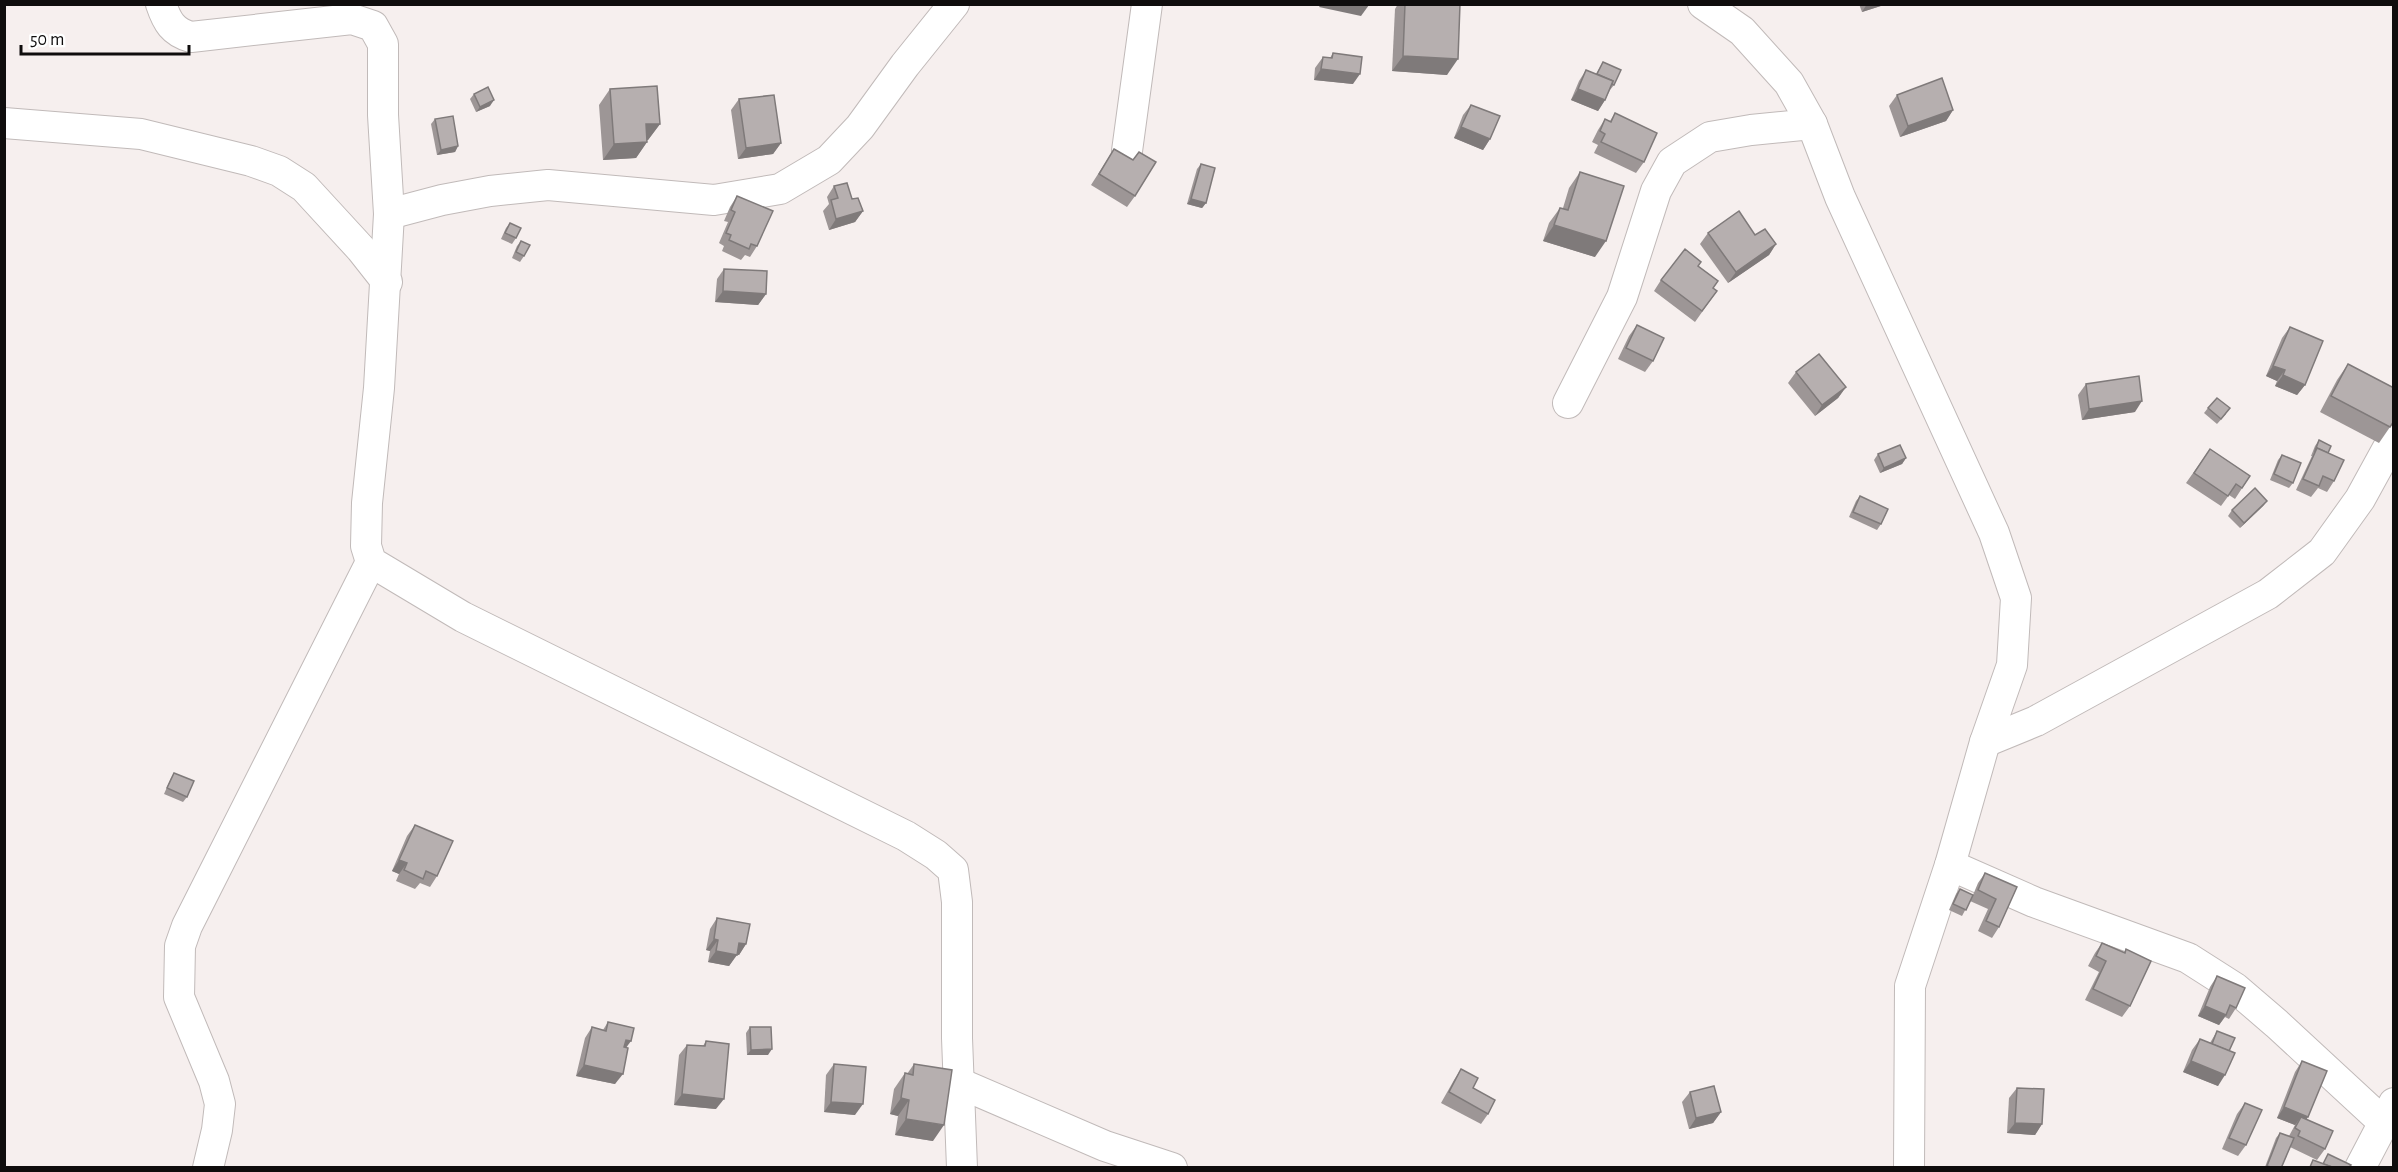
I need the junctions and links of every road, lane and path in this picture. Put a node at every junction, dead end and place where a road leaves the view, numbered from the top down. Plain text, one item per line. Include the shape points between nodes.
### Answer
1 (161, 4) edge
2 (954, 4) edge
3 (1147, 4) edge
4 (1703, 4) edge
5 (1744, 18) edge
6 (4, 123) edge
7 (1812, 124) junction
8 (1127, 151) dead end
9 (389, 214) junction
10 (387, 282) junction
11 (1568, 403) dead end
12 (2394, 437) edge
13 (371, 562) junction
14 (1985, 742) junction
15 (1950, 865) junction
16 (959, 1083) junction
17 (2388, 1112) edge
18 (208, 1167) edge
19 (962, 1167) edge
20 (1172, 1167) edge
21 (1909, 1167) edge
22 (2360, 1167) edge

1 - 9 street via 166,21 178,33 191,37 352,19 373,26 383,44 382,115
2 - 9 street via 860,127 829,160 780,189 714,200 548,185 490,191
3 - 8 street
4 - 5 street
5 - 7 street
6 - 10 street via 141,134 279,171 304,188
7 - 11 street via 1710,137 1672,162 1656,191 1622,297
7 - 14 street via 1840,197 1994,533 2016,598 2012,665
9 - 10 street
10 - 13 street via 367,503 366,546
12 - 14 street via 2360,499 2322,552 2268,594 2036,721
13 - 16 street via 463,617 906,836 953,870 957,902
13 - 18 street via 180,946 179,996 220,1104
14 - 15 street
15 - 17 street via 2034,902 2188,958 2235,988
15 - 21 street via 1910,986
16 - 19 street
16 - 20 street via 1105,1146
17 - 22 street

